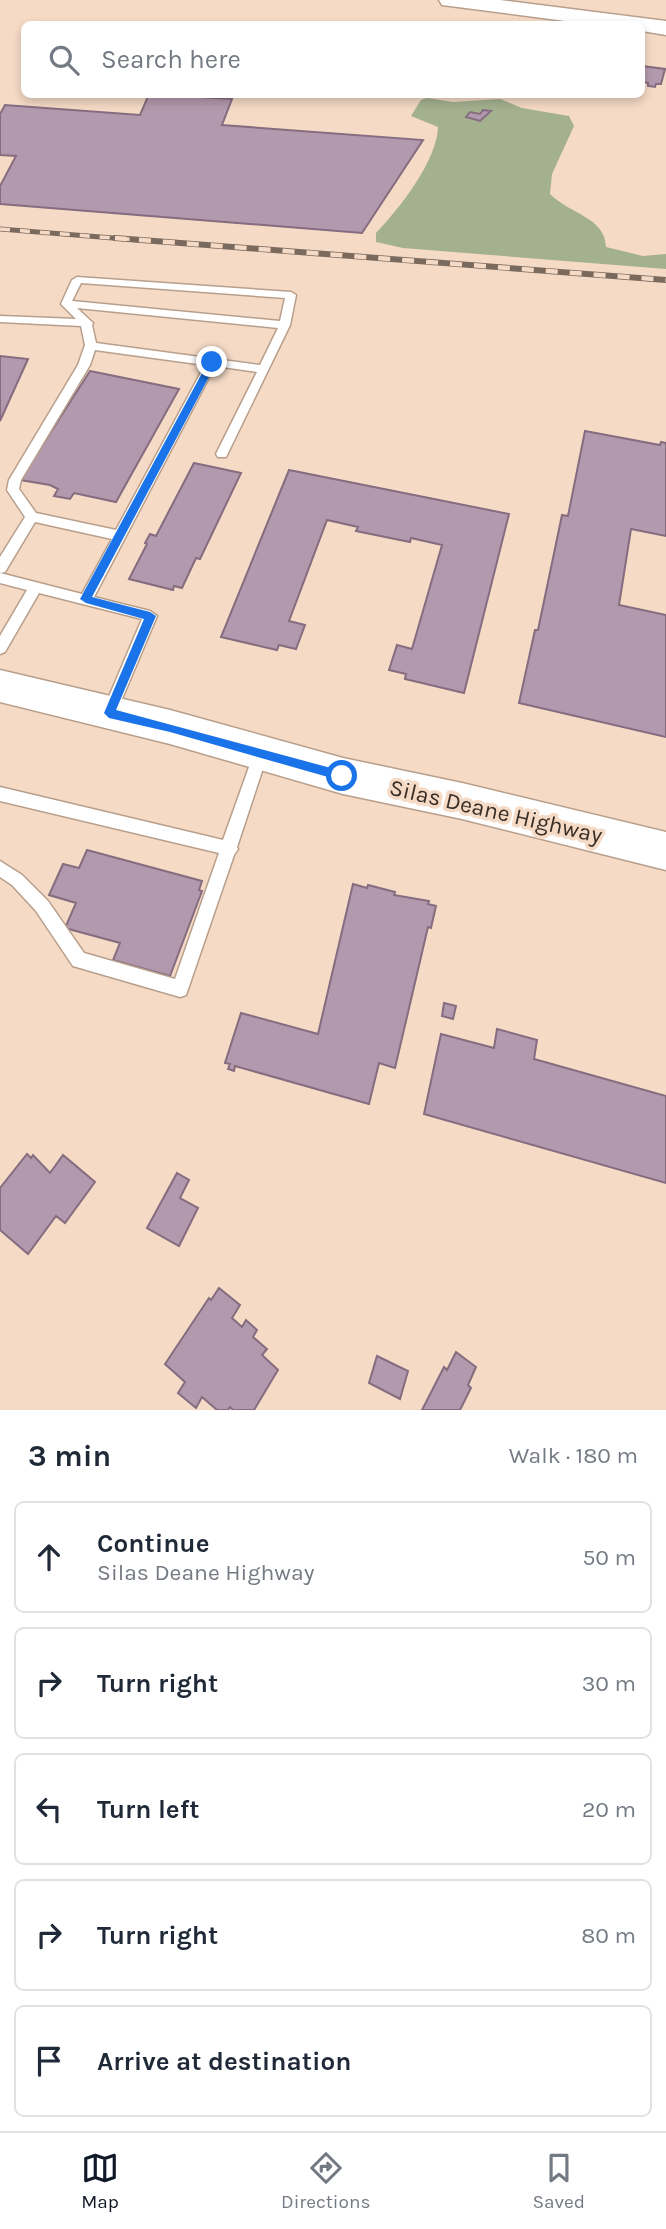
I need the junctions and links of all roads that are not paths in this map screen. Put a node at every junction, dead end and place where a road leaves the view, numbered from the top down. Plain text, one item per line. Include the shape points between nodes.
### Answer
1 (450, 0) edge
2 (612, 21) edge
3 (645, 25) edge
4 (666, 28) edge
5 (66, 304) junction
6 (0, 319) edge
7 (88, 323) junction
8 (285, 325) junction
9 (92, 346) junction
10 (212, 362) junction
11 (264, 369) junction
12 (222, 454) dead end
13 (32, 517) junction
14 (120, 536) junction
15 (0, 568) edge
16 (0, 578) edge
17 (36, 587) junction
18 (86, 599) junction
19 (0, 648) edge
20 (0, 686) edge
21 (109, 713) junction
22 (261, 753) junction
23 (0, 794) edge
24 (230, 849) junction
25 (666, 851) edge
26 (0, 868) edge

1 - 2 main road
3 - 4 main road
5 - 7 lane
5 - 8 lane
5 - 8 lane via 78,280 291,295
6 - 7 lane
7 - 9 lane
8 - 11 lane
9 - 10 lane
9 - 13 lane via 15,480 13,490
10 - 11 lane
10 - 14 lane
11 - 12 lane
13 - 14 lane
13 - 15 lane
14 - 18 lane
16 - 17 lane
17 - 18 lane
17 - 19 lane
18 - 21 lane via 150,616
20 - 21 main road, Silas Deane Highway
21 - 22 main road, Silas Deane Highway
22 - 24 lane
22 - 25 main road, Silas Deane Highway
23 - 24 lane
24 - 26 lane via 180,989 79,960 42,906

